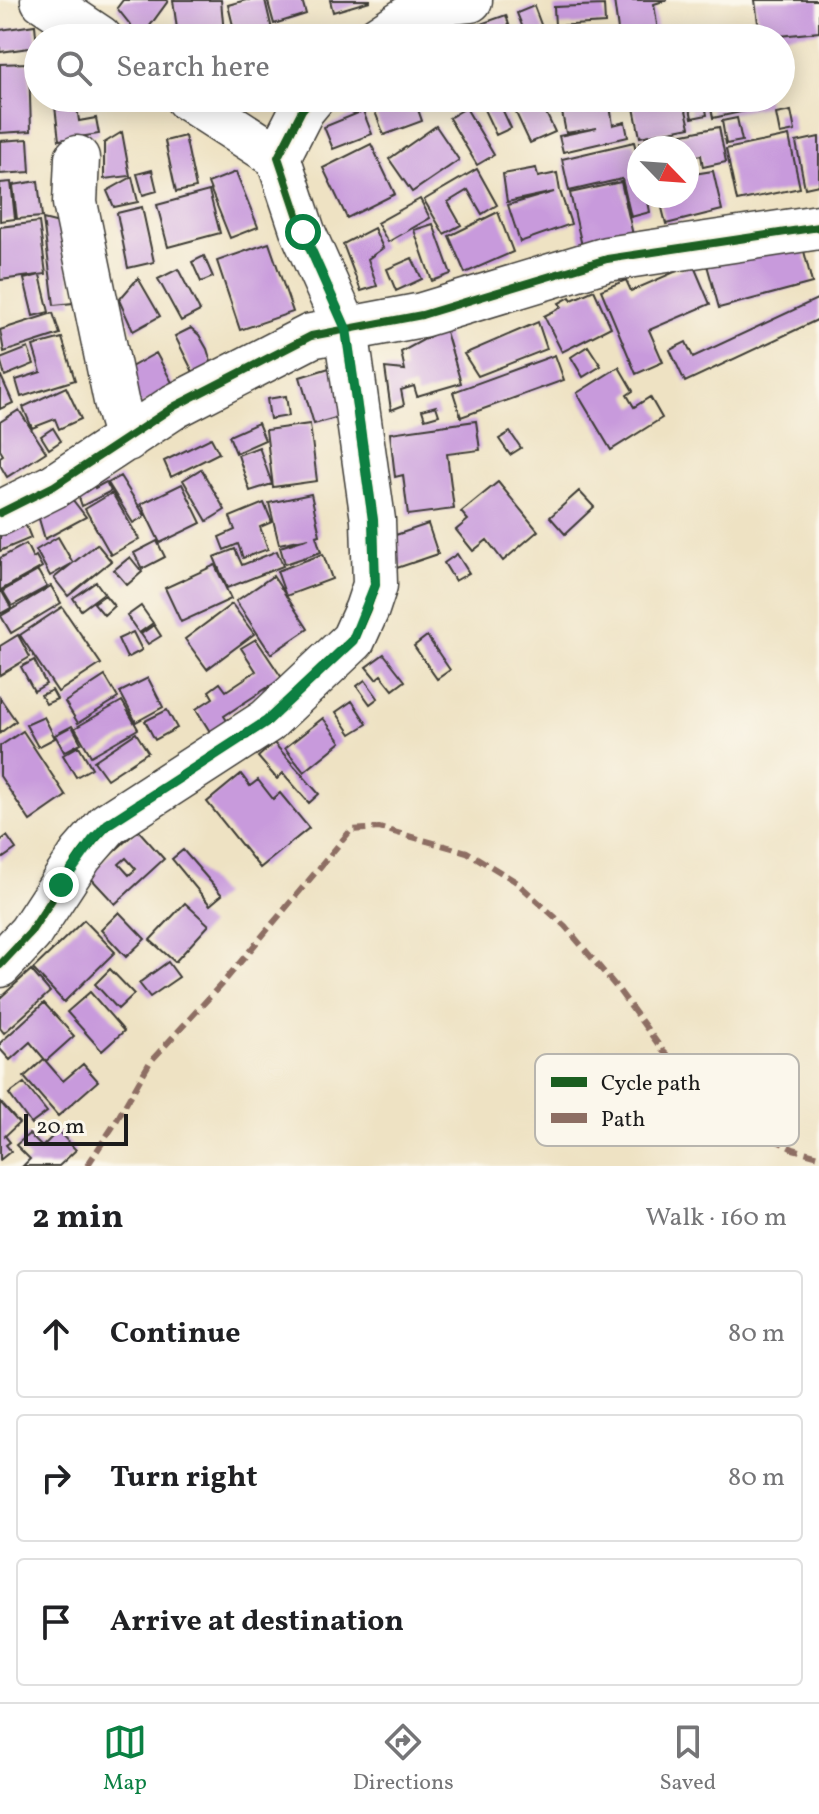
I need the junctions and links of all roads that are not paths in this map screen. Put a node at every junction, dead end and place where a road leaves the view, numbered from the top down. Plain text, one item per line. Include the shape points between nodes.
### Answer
1 (43, 0) edge
2 (470, 0) edge
3 (91, 21) edge
4 (399, 24) edge
5 (209, 112) edge
6 (301, 112) edge
7 (278, 157) junction
8 (77, 158) dead end
9 (819, 227) edge
10 (346, 329) junction
11 (127, 439) junction
12 (0, 513) edge
13 (0, 965) edge

1 - 3 street
2 - 4 street via 429,4
5 - 7 street
6 - 7 street
7 - 10 street via 303,232
8 - 11 street via 75,203
9 - 10 street via 607,259 422,315
10 - 11 street via 311,336 275,353 175,406
10 - 13 street via 373,520 375,585 353,640 267,721 108,824 30,933
11 - 12 street

